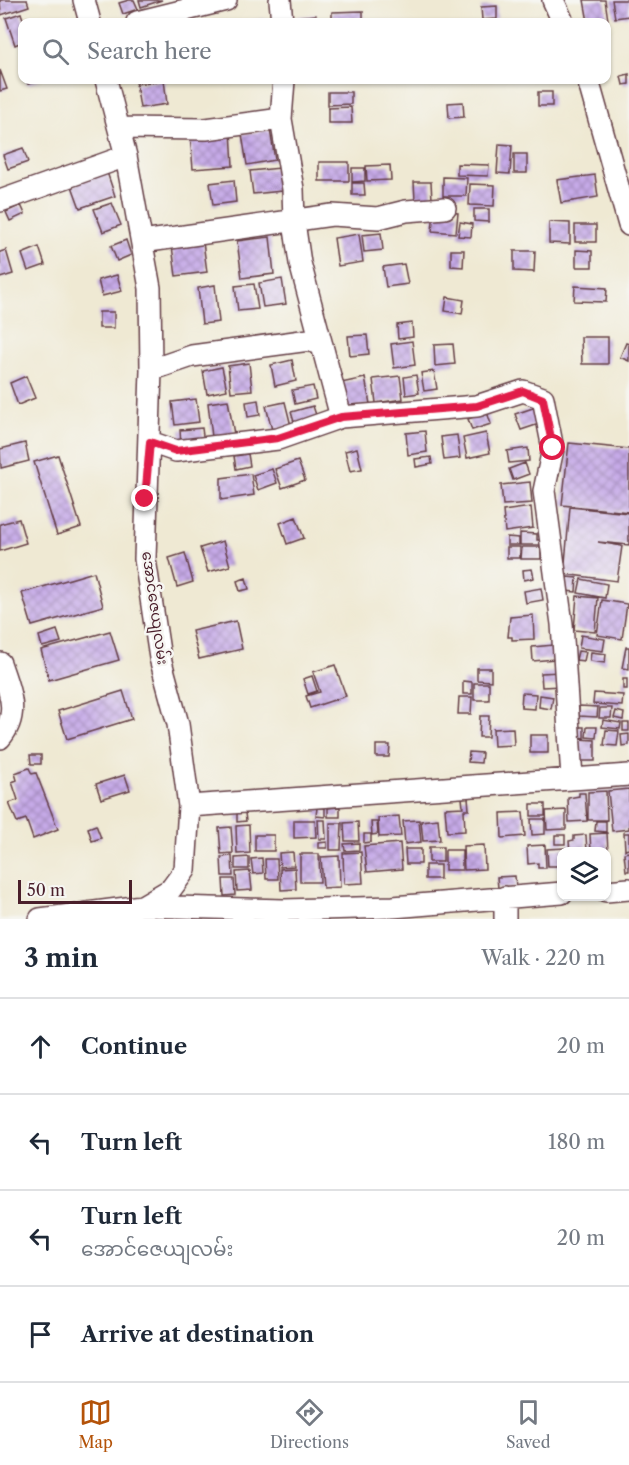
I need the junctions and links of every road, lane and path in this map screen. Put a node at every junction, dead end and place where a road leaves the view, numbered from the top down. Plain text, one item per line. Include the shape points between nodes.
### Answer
1 (84, 0) edge
2 (226, 0) edge
3 (280, 0) edge
4 (553, 0) edge
5 (89, 18) edge
6 (153, 18) edge
7 (282, 18) edge
8 (561, 18) edge
9 (107, 84) edge
10 (284, 84) edge
11 (589, 84) edge
12 (282, 119) junction
13 (119, 128) junction
14 (126, 156) junction
15 (0, 201) edge
16 (445, 208) dead end
17 (294, 222) junction
18 (629, 225) edge
19 (142, 242) junction
20 (322, 345) junction
21 (151, 370) junction
22 (341, 417) junction
23 (150, 442) junction
24 (0, 663) edge
25 (0, 738) edge
26 (629, 775) edge
27 (572, 778) junction
28 (189, 806) junction
29 (557, 893) edge
30 (505, 897) junction
31 (141, 906) junction
32 (40, 919) edge
33 (505, 919) edge

1 - 5 street
2 - 6 street
3 - 7 street
4 - 8 street
9 - 13 street, အောင်ဇေယျလမ်း
10 - 12 street
11 - 18 street
12 - 13 street via 206,129
12 - 17 street
13 - 14 street, အောင်ဇေယျလမ်း
14 - 15 street
14 - 19 street, အောင်ဇေယျလမ်း
16 - 17 street via 378,218 332,214
17 - 19 street
17 - 20 street via 300,263
19 - 21 street, အောင်ဇေယျလမ်း via 150,288
20 - 21 street via 309,340 192,356
20 - 22 street
21 - 23 street, အောင်ဇေယျလမ်း
22 - 23 street via 267,440 176,451
22 - 27 street via 477,406 523,391 543,399 553,448 544,491 562,624
23 - 28 street, အောင်ဇေယျလမ်း via 145,559 160,658 178,724
24 - 25 street via 13,702 13,718
26 - 27 street
27 - 28 street
28 - 31 street, အောင်ဇေယျလမ်း via 185,870 171,889
29 - 30 street
30 - 31 street via 393,907 284,910
30 - 33 street
31 - 32 street, အောင်ဇေယျလမ်း

